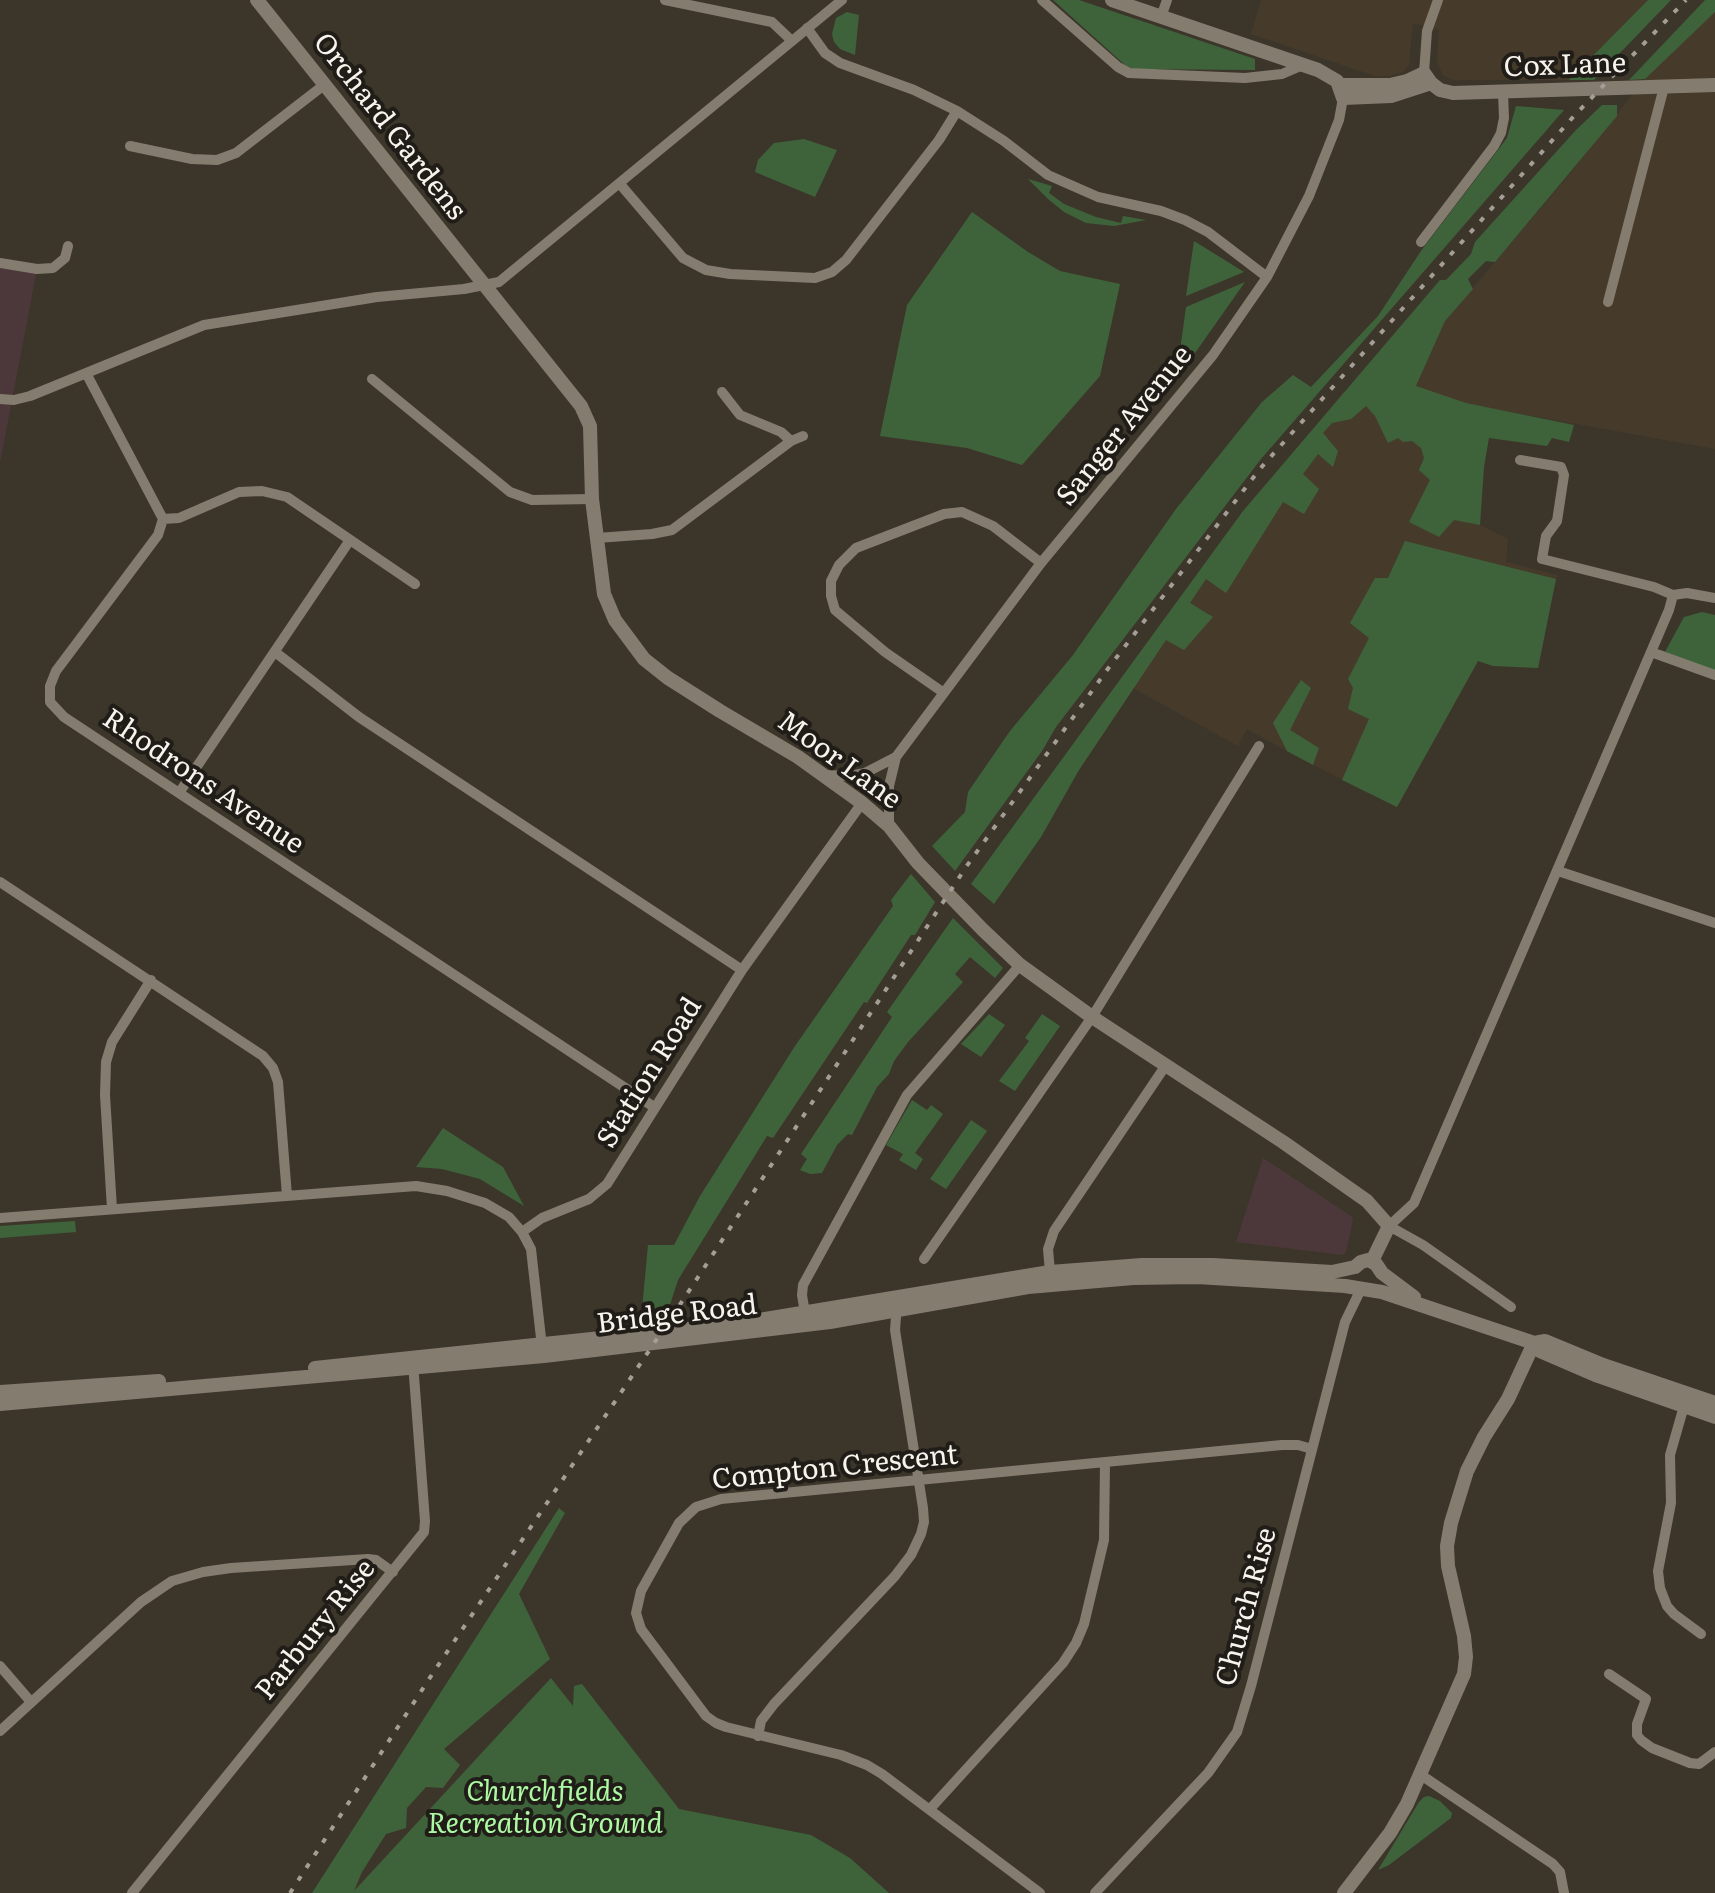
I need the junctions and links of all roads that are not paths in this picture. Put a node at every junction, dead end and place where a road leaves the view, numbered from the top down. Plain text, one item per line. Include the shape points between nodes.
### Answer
1 (257, 0) edge
2 (666, 0) edge
3 (842, 0) edge
4 (1042, 0) edge
5 (1112, 0) edge
6 (1167, 0) edge
7 (1438, 0) edge
8 (1162, 17) junction
9 (807, 28) junction
10 (792, 41) junction
11 (1302, 65) junction
12 (1428, 78) junction
13 (324, 85) junction
14 (1715, 85) edge
15 (1664, 87) junction
16 (1341, 91) junction
17 (1503, 93) junction
18 (956, 111) junction
19 (130, 146) dead end
20 (620, 184) junction
21 (1421, 242) dead end
22 (68, 246) dead end
23 (0, 264) edge
24 (1267, 277) junction
25 (482, 285) junction
26 (1608, 302) dead end
27 (86, 374) junction
28 (372, 378) dead end
29 (722, 392) dead end
30 (0, 399) edge
31 (1520, 460) dead end
32 (592, 499) junction
33 (162, 520) junction
34 (597, 538) junction
35 (350, 540) junction
36 (1041, 564) junction
37 (415, 584) dead end
38 (1673, 595) junction
39 (1715, 598) edge
40 (275, 652) junction
41 (1650, 652) junction
42 (1715, 675) edge
43 (944, 693) junction
44 (1259, 746) dead end
45 (896, 758) junction
46 (826, 775) junction
47 (179, 793) junction
48 (862, 802) junction
49 (889, 826) junction
50 (1558, 871) junction
51 (0, 882) edge
52 (1715, 923) edge
53 (1020, 965) junction
54 (742, 970) junction
55 (151, 980) junction
56 (1092, 1017) junction
57 (1166, 1065) junction
58 (654, 1107) junction
59 (287, 1196) junction
60 (112, 1209) junction
61 (0, 1218) edge
62 (1389, 1226) junction
63 (522, 1232) junction
64 (924, 1259) dead end
65 (1355, 1267) junction
66 (1376, 1267) junction
67 (1050, 1272) junction
68 (1363, 1288) junction
69 (887, 1306) junction
70 (1511, 1307) dead end
71 (805, 1313) junction
72 (1448, 1315) junction
73 (1534, 1343) junction
74 (543, 1351) junction
75 (413, 1363) junction
76 (0, 1392) edge
77 (1715, 1403) edge
78 (0, 1404) edge
79 (1684, 1406) junction
80 (1715, 1416) edge
81 (1312, 1449) junction
82 (1105, 1463) junction
83 (918, 1480) junction
84 (393, 1572) junction
85 (1666, 1603) junction
86 (1653, 1608) dead end
87 (1702, 1634) dead end
88 (0, 1666) edge
89 (1609, 1674) dead end
90 (31, 1702) junction
91 (0, 1731) edge
92 (758, 1736) junction
93 (1715, 1752) edge
94 (1421, 1775) junction
95 (930, 1810) junction
96 (132, 1893) edge
97 (1040, 1893) edge
98 (1095, 1893) edge
99 (1344, 1893) edge
100 (1564, 1893) edge

1 - 13 street, Orchard Gardens
2 - 10 street via 772,22
3 - 9 street
4 - 11 street via 1130,73 1244,78
5 - 8 street
6 - 8 street
7 - 12 street via 1427,31
8 - 11 street
9 - 10 street
9 - 18 street via 840,63
10 - 20 street
11 - 16 street via 1329,75
12 - 16 street via 1390,96
12 - 17 street, Cox Lane via 1453,94
13 - 19 street via 236,154 217,160
13 - 25 street, Orchard Gardens
14 - 15 street, Cox Lane
15 - 17 street, Cox Lane
15 - 26 street
16 - 24 street, Sanger Avenue via 1339,120 1309,196
17 - 21 street via 1504,118 1494,146
18 - 20 street via 846,260 815,278 706,270 683,258
18 - 24 street via 1048,175 1098,197 1185,220
20 - 25 street via 499,282
22 - 23 street via 53,268
24 - 36 street, Sanger Avenue via 1213,355
25 - 27 street via 204,326
25 - 32 street, Moor Lane via 581,406 590,426
27 - 30 street via 30,396
27 - 33 street
28 - 32 street via 510,492 532,500
29 - 34 street via 740,416 797,438 672,530
31 - 38 street via 1561,467 1564,474 1557,522 1546,536 1542,560
32 - 34 street, Moor Lane
33 - 35 street via 262,490 287,497
33 - 47 street, Rhodrons Avenue via 158,536 56,671 50,702
34 - 46 street, Moor Lane via 604,594 644,659
35 - 37 street
35 - 40 street
36 - 43 street, Sanger Avenue
36 - 43 street via 993,526 962,512 856,548 838,566 830,581 835,610
38 - 39 street
38 - 41 street
40 - 47 street
40 - 54 street via 359,716
41 - 42 street
41 - 50 street
43 - 45 street, Sanger Avenue
44 - 56 street
45 - 46 street via 865,773
45 - 49 street, Sanger Avenue
46 - 48 street, Moor Lane
47 - 58 street, Rhodrons Avenue
48 - 49 street, Moor Lane
48 - 54 street, Station Road
49 - 53 street, Moor Lane
50 - 52 street
50 - 62 street via 1414,1204
51 - 55 street
53 - 56 street, Moor Lane
53 - 71 street via 906,1096 803,1285
54 - 58 street, Station Road
55 - 59 street via 273,1068
55 - 60 street via 106,1062
56 - 57 street, Moor Lane
56 - 64 street
57 - 62 street, Moor Lane via 1367,1201
57 - 67 street via 1054,1232
58 - 63 street, Station Road via 607,1184
59 - 60 street
59 - 63 street via 432,1188 485,1202
60 - 61 street
62 - 66 street
62 - 70 street
63 - 74 street via 531,1249
65 - 66 street
65 - 67 street, Bridge Road via 1309,1272 1142,1265
65 - 68 street via 1352,1278
66 - 68 street via 1379,1284
66 - 72 street
67 - 69 street, Bridge Road
68 - 69 street, Bridge Road via 1132,1278
68 - 72 street
68 - 81 street, Church Rise via 1345,1322
69 - 71 street, Bridge Road
69 - 74 street, Bridge Road via 830,1322
69 - 83 street via 896,1317
71 - 74 street, Bridge Road
72 - 73 street
73 - 77 street via 1546,1341
73 - 79 street via 1584,1370
73 - 94 street via 1467,1472 1450,1523 1448,1566 1466,1657
74 - 75 street, Bridge Road
75 - 76 street, Bridge Road
75 - 78 street, Bridge Road
75 - 84 street, Parbury Rise via 425,1527
79 - 80 street
79 - 85 street via 1670,1455 1658,1570
81 - 82 street, Compton Crescent via 1282,1445
81 - 98 street, Church Rise via 1237,1732 1208,1773
82 - 83 street, Compton Crescent
82 - 95 street via 1104,1540 1076,1643
83 - 92 street via 924,1522 911,1555 774,1704
83 - 92 street, Compton Crescent via 721,1499 696,1507 678,1523 641,1591 637,1623 706,1716
84 - 90 street via 368,1559 187,1576 142,1602
84 - 96 street, Parbury Rise
85 - 86 street
85 - 87 street
88 - 90 street
89 - 93 street via 1646,1699 1636,1724 1641,1740 1690,1763
90 - 91 street
92 - 95 street, Compton Crescent via 867,1765
94 - 99 street via 1390,1833
94 - 100 street via 1552,1864
95 - 97 street, Compton Crescent

